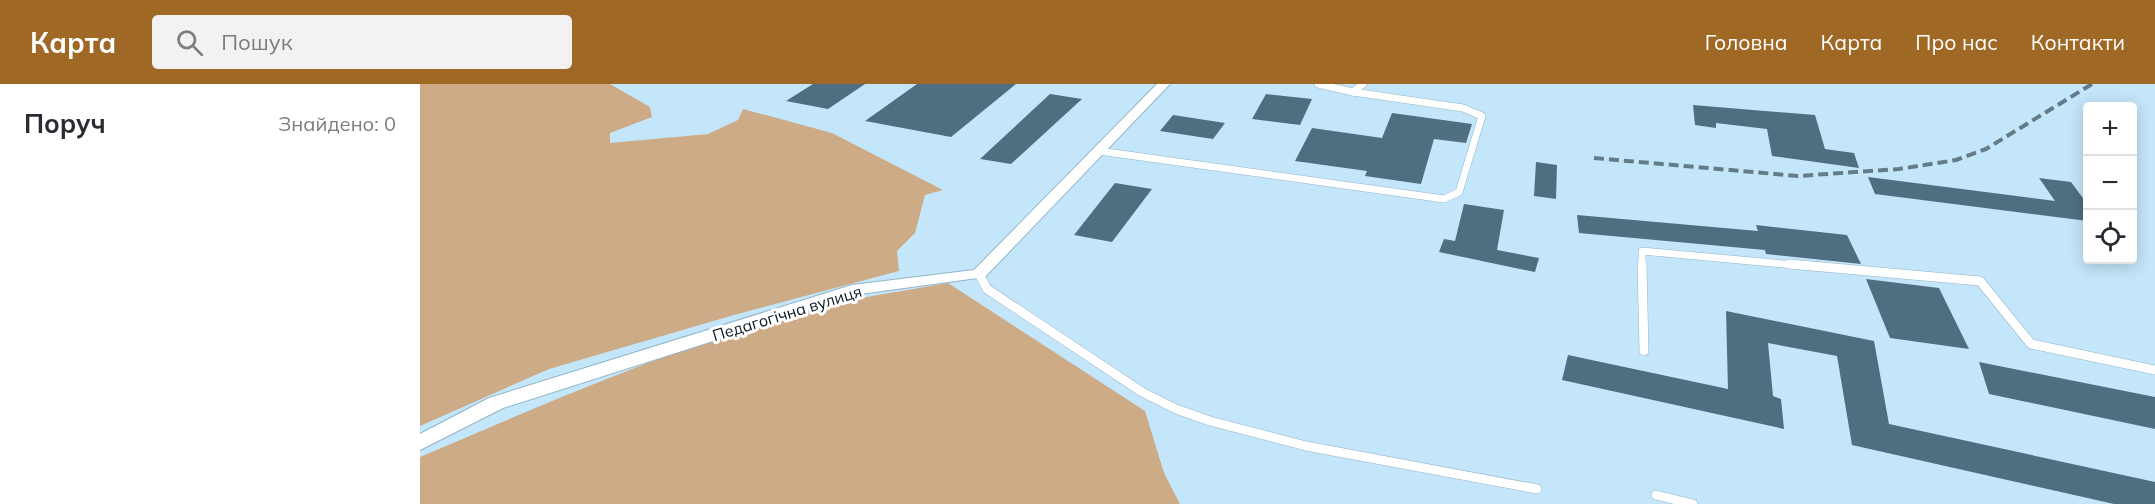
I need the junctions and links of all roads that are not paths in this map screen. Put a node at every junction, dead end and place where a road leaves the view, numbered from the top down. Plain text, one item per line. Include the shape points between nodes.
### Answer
1 (1164, 84) edge
2 (1317, 84) edge
3 (1364, 84) edge
4 (1353, 92) junction
5 (1099, 151) junction
6 (979, 274) junction
7 (1644, 351) dead end
8 (2155, 370) edge
9 (420, 443) edge
10 (1537, 489) dead end
11 (1656, 495) dead end
12 (1693, 504) edge

1 - 5 street
2 - 4 lane
3 - 4 lane
4 - 5 lane via 1463,108 1482,116 1459,192 1444,199
5 - 6 street
6 - 9 street, Педагогічна вулиця via 858,289 496,403
6 - 10 lane via 987,289 1142,392 1176,409 1306,446
7 - 8 lane via 1642,251 1980,281 2031,344
11 - 12 lane

